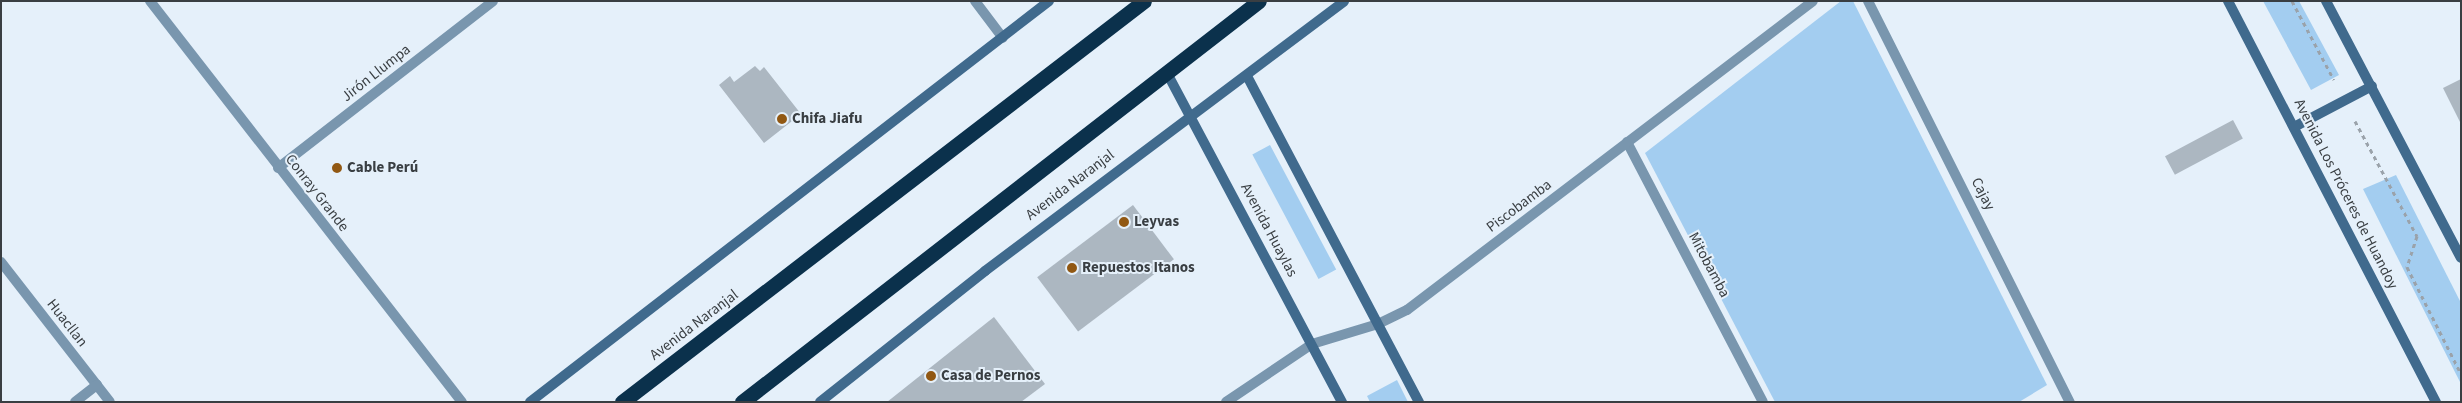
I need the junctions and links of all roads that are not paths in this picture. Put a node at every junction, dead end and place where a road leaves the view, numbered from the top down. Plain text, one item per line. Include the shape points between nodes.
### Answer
1 (150, 1) edge
2 (493, 1) edge
3 (975, 1) edge
4 (1049, 1) edge
5 (1144, 1) edge
6 (1259, 1) edge
7 (1344, 1) edge
8 (1812, 1) edge
9 (1868, 1) edge
10 (2228, 1) edge
11 (2326, 1) edge
12 (1003, 38) junction
13 (1167, 73) junction
14 (1247, 76) junction
15 (2372, 86) junction
16 (1191, 115) junction
17 (2294, 127) junction
18 (1627, 142) junction
19 (278, 168) junction
20 (2461, 258) edge
21 (1, 262) edge
22 (1378, 324) junction
23 (1312, 344) junction
24 (97, 385) junction
25 (75, 402) edge
26 (110, 402) edge
27 (462, 402) edge
28 (530, 402) edge
29 (622, 402) edge
30 (742, 402) edge
31 (820, 402) edge
32 (1226, 402) edge
33 (1342, 402) edge
34 (1419, 402) edge
35 (1764, 402) edge
36 (2070, 402) edge
37 (2436, 402) edge

1 - 19 street, Conray Grande
2 - 19 street, Jirón Llumpa
3 - 12 street
4 - 12 main road
5 - 29 highway, Avenida Naranjal
6 - 13 highway, Avenida Naranjal
7 - 14 main road, Avenida Naranjal
8 - 18 street, Piscobamba
9 - 36 street, Cajay
10 - 17 main road, Avenida Los Próceres de Huandoy
11 - 15 main road
12 - 28 main road
13 - 16 main road, Avenida Huaylas
13 - 30 highway, Avenida Naranjal
14 - 16 main road, Avenida Naranjal
14 - 22 main road
15 - 17 main road
15 - 20 main road
16 - 23 main road, Avenida Huaylas
16 - 31 main road, Avenida Naranjal
17 - 37 main road, Avenida Los Próceres de Huandoy
18 - 22 street, Piscobamba via 1407,310
18 - 35 street, Mitobamba
19 - 27 street, Conray Grande
21 - 24 street, Huacllan
22 - 23 street, Piscobamba
22 - 34 main road
23 - 32 street, Piscobamba
23 - 33 main road, Avenida Huaylas
24 - 25 street
24 - 26 street, Huacllan

